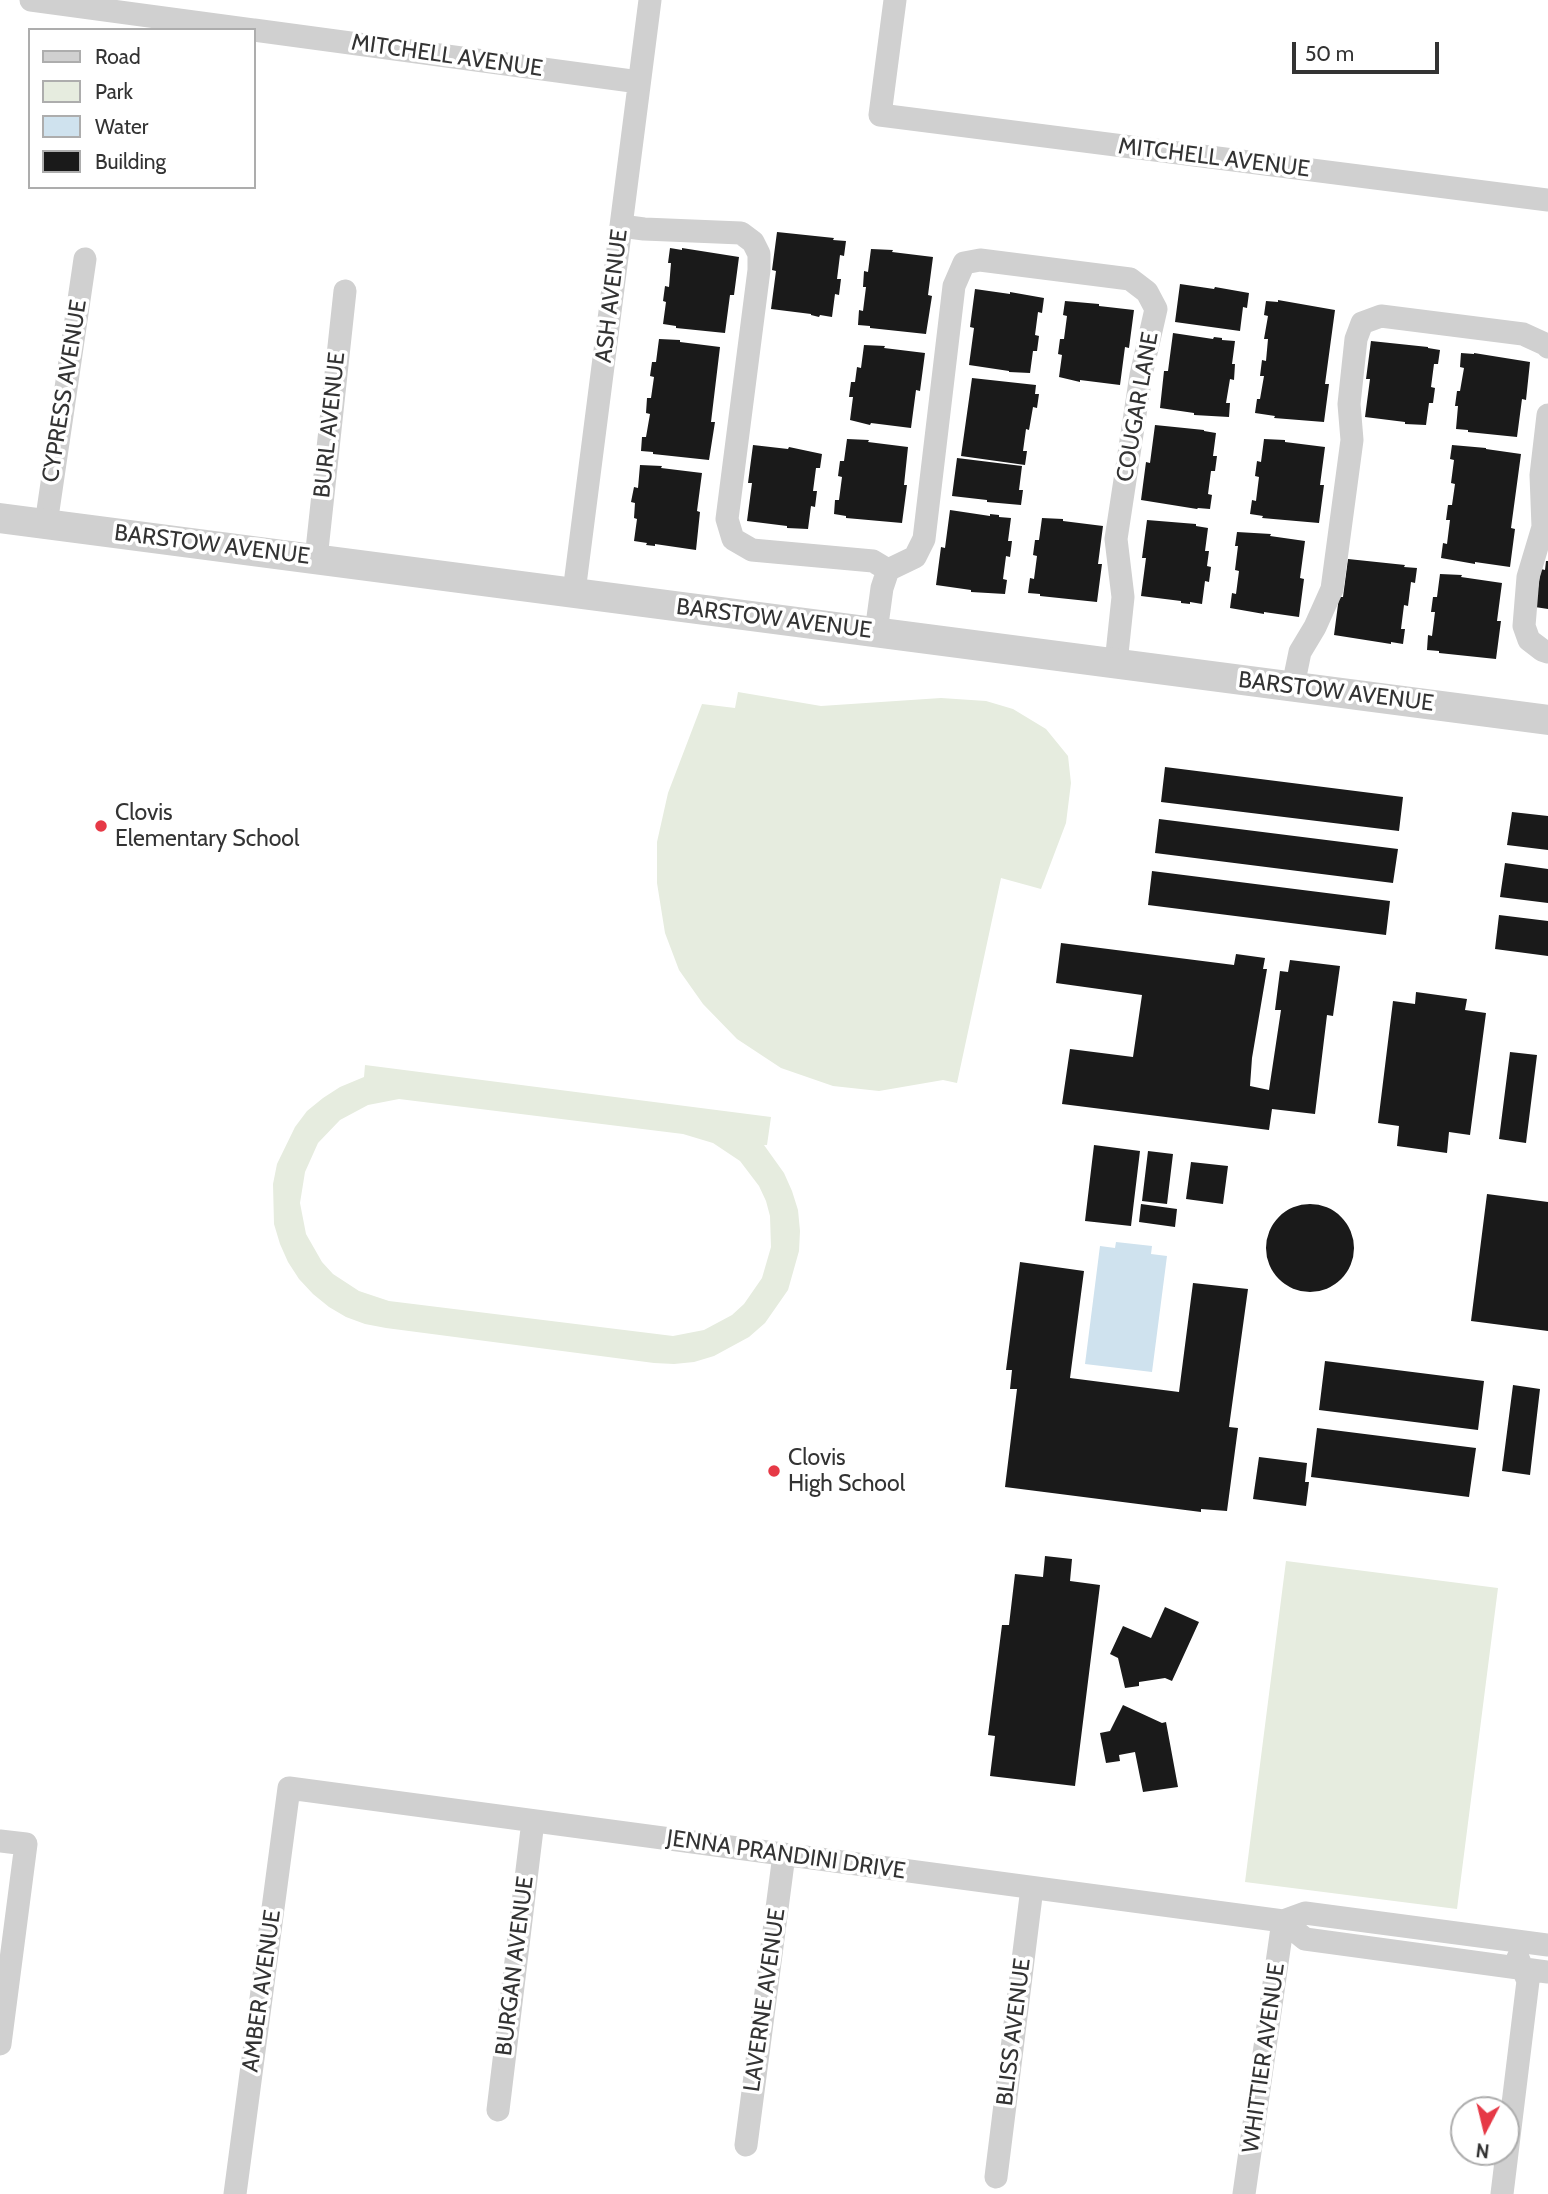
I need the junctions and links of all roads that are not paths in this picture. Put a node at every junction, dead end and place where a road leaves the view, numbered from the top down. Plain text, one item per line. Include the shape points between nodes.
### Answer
1 (32, 0) edge
2 (650, 0) edge
3 (895, 0) edge
4 (239, 28) edge
5 (256, 30) edge
6 (639, 82) junction
7 (1548, 200) edge
8 (621, 226) junction
9 (85, 259) dead end
10 (345, 290) dead end
11 (1548, 347) edge
12 (1548, 415) edge
13 (0, 518) edge
14 (46, 524) junction
15 (316, 559) junction
16 (888, 570) junction
17 (574, 593) junction
18 (876, 632) junction
19 (1548, 652) edge
20 (1116, 663) junction
21 (1293, 687) junction
22 (1548, 720) edge
23 (289, 1788) joint
24 (533, 1821) junction
25 (0, 1841) edge
26 (784, 1854) junction
27 (1032, 1888) junction
28 (1283, 1922) junction
29 (1509, 1940) junction
30 (1548, 1945) edge
31 (1524, 1969) junction
32 (1548, 1972) edge
33 (0, 2044) edge
34 (498, 2110) dead end
35 (746, 2145) dead end
36 (996, 2177) dead end
37 (235, 2194) edge
38 (1244, 2194) edge
39 (1502, 2194) edge

1 - 4 street, MITCHELL AVENUE
2 - 6 street, ASH AVENUE
3 - 7 street, MITCHELL AVENUE via 880,115
5 - 6 street, MITCHELL AVENUE
6 - 8 street, ASH AVENUE
8 - 16 street via 741,233 759,254 727,519 733,539 752,550 873,561
8 - 17 street, ASH AVENUE
9 - 14 street, CYPRESS AVENUE
10 - 15 street, BURL AVENUE
11 - 21 street via 1523,334 1381,316 1362,323 1356,339 1349,404 1352,440 1332,589 1300,652
12 - 19 street via 1541,475 1543,527 1528,577 1524,626 1529,640
13 - 14 street, BARSTOW AVENUE
14 - 15 street, BARSTOW AVENUE
15 - 17 street, BARSTOW AVENUE
16 - 18 street
16 - 20 street, COUGAR LANE via 915,557 924,539 954,286 964,262 980,260 1130,279 1147,292 1156,309 1116,539 1123,597
17 - 18 street, BARSTOW AVENUE
18 - 20 street, BARSTOW AVENUE
20 - 21 street, BARSTOW AVENUE
21 - 22 street, BARSTOW AVENUE
23 - 24 street, JENNA PRANDINI DRIVE
23 - 37 street, AMBER AVENUE
24 - 26 street, JENNA PRANDINI DRIVE
24 - 34 street, BURGAN AVENUE
25 - 33 street via 26,1844
26 - 27 street, JENNA PRANDINI DRIVE
26 - 35 street, LAVERNE AVENUE
27 - 28 street, JENNA PRANDINI DRIVE
27 - 36 street, BLISS AVENUE
28 - 29 street, JENNA PRANDINI DRIVE via 1305,1913
28 - 31 street, JENNA PRANDINI DRIVE via 1305,1939
28 - 38 street, WHITTIER AVENUE
29 - 30 street, JENNA PRANDINI DRIVE
29 - 31 street
31 - 32 street, JENNA PRANDINI DRIVE
31 - 39 street via 1528,1981

